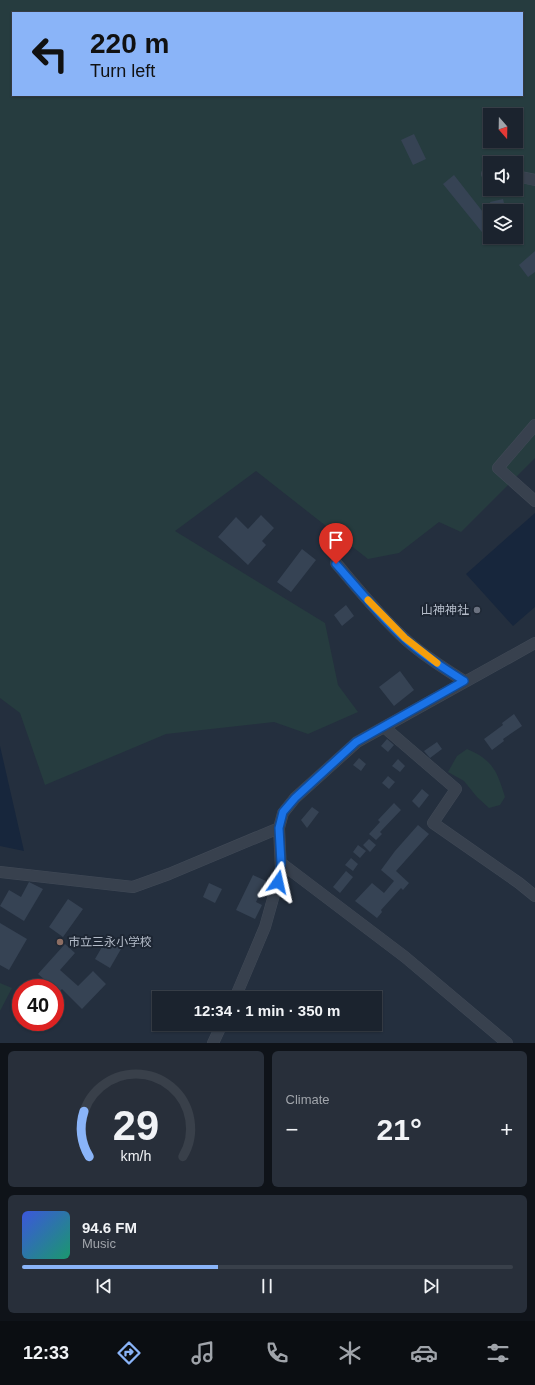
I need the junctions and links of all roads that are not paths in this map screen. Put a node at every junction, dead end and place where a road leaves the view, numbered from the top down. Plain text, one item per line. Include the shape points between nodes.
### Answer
1 (523, 177) edge
2 (535, 180) edge
3 (535, 426) edge
4 (535, 501) edge
5 (336, 564) dead end
6 (535, 643) edge
7 (464, 681) junction
8 (384, 727) junction
9 (279, 828) junction
10 (281, 863) junction
11 (0, 872) edge
12 (535, 896) edge
13 (238, 991) edge
14 (219, 1031) edge
15 (213, 1043) edge
16 (507, 1043) edge

1 - 2 street
3 - 4 street via 498,468
5 - 7 street via 405,638
6 - 7 street
7 - 8 street
8 - 9 street via 356,742 295,798 283,812
8 - 12 street via 456,789 433,823
9 - 10 street
9 - 11 street via 133,887
10 - 13 street via 265,927
10 - 16 street via 405,957
14 - 15 street

